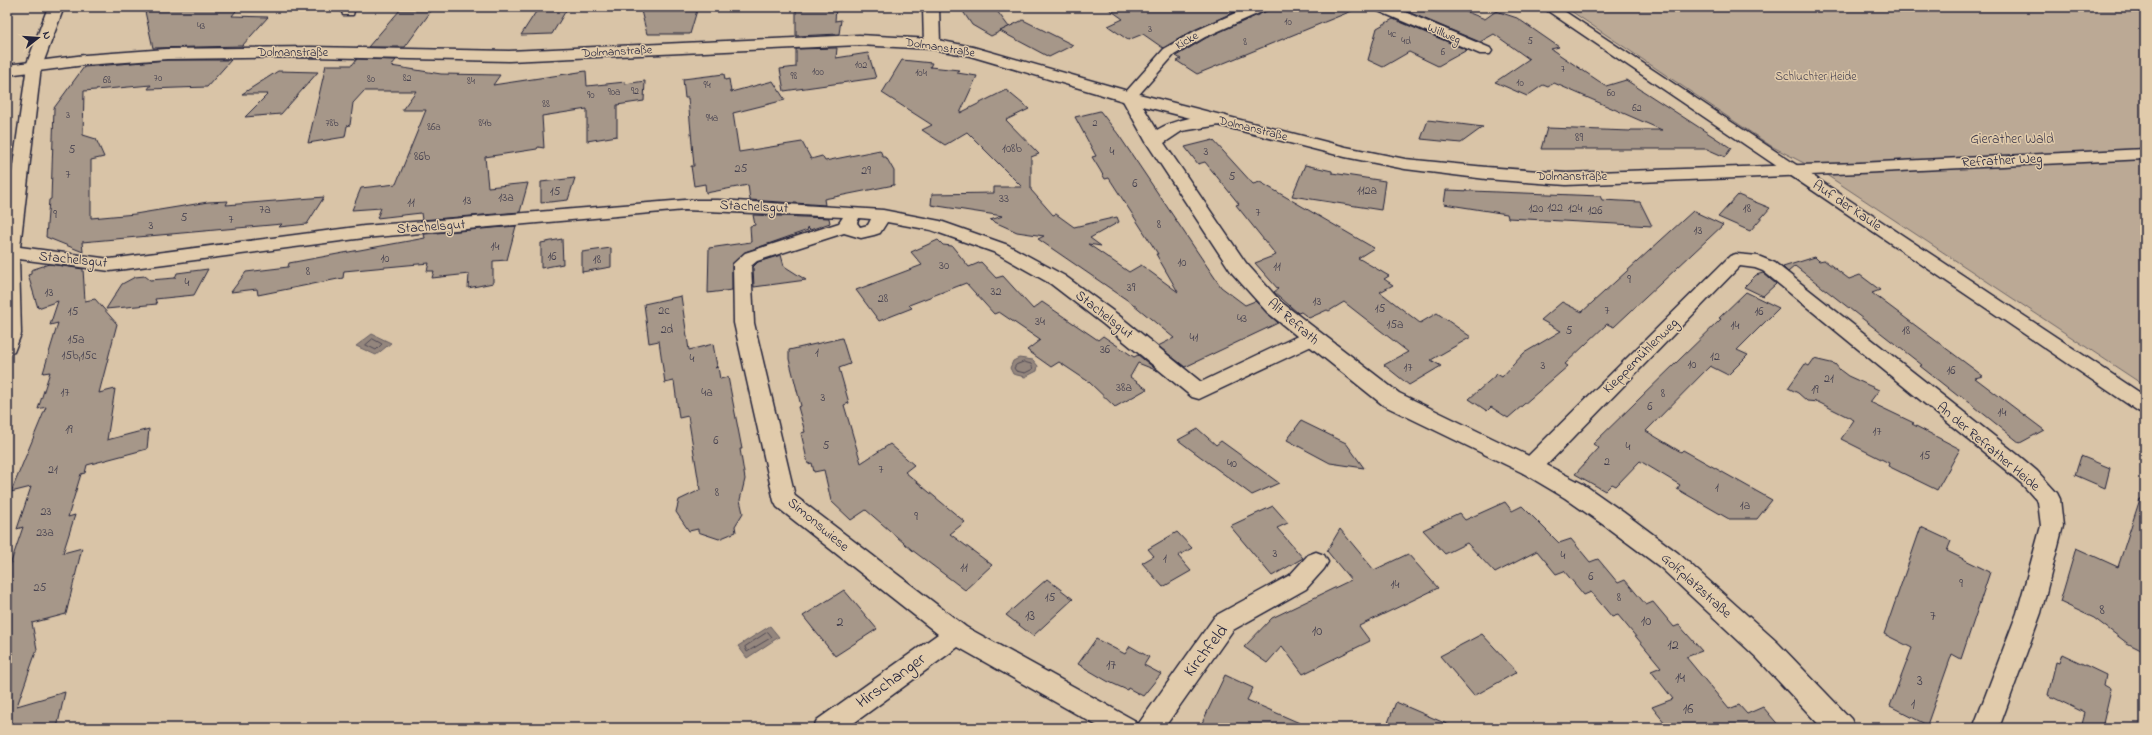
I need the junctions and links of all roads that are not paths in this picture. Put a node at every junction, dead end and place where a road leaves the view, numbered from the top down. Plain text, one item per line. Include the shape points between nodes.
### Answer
1 (56, 7) edge
2 (931, 7) edge
3 (1261, 7) edge
4 (1380, 7) edge
5 (1549, 7) edge
6 (932, 44) junction
7 (1485, 51) dead end
8 (34, 66) junction
9 (7, 70) edge
10 (1130, 97) junction
11 (1220, 120) junction
12 (1155, 142) junction
13 (2145, 154) edge
14 (1859, 168) joint
15 (1793, 170) junction
16 (851, 219) junction
17 (11, 229) edge
18 (10, 252) junction
19 (1758, 262) joint
20 (1311, 338) junction
21 (7, 347) edge
22 (2145, 406) edge
23 (1531, 467) junction
24 (1316, 562) dead end
25 (957, 634) junction
26 (826, 728) edge
27 (1125, 728) edge
28 (1149, 728) edge
29 (1842, 728) edge
30 (1986, 728) edge

1 - 8 main road
2 - 6 main road
3 - 10 street, Kicke via 1200,34 1169,52
4 - 7 street, Willweg
5 - 15 street, Auf der Kaule
6 - 8 main road, Dolmanstraße via 859,40 509,56 311,52 167,54
6 - 10 main road, Dolmanstraße via 973,52
8 - 9 main road, Dolmanstraße
8 - 17 street
10 - 11 main road, Dolmanstraße
10 - 12 main road, Alt Refrath
11 - 12 main road via 1179,126 1161,134
11 - 15 main road, Dolmanstraße via 1374,158 1486,173 1566,179
12 - 20 main road, Alt Refrath via 1239,268 1274,308
13 - 14 main road, Refrather Weg
14 - 15 main road, Dolmanstraße
15 - 22 street, Auf der Kaule
16 - 18 street, Stachelsgut via 718,205 685,205 364,232 110,265
16 - 20 street, Stachelsgut via 882,216 934,225 1002,249 1058,280 1198,392
16 - 25 street, Simonswiese via 751,257 742,264 744,323 785,501
17 - 18 street
18 - 21 street via 11,334
19 - 23 street, Kieppemühlenweg via 1736,260
19 - 30 street, An der Refrather Heide via 1768,267 2010,461 2049,499 2052,526 2029,613
20 - 23 main road, Alt Refrath via 1391,399
23 - 29 main road, Golfplatzstraße via 1580,495 1669,560 1767,650
24 - 28 street, Kirchfeld via 1298,582 1224,623
25 - 26 street, Hirschanger
25 - 27 street, Simonswiese

